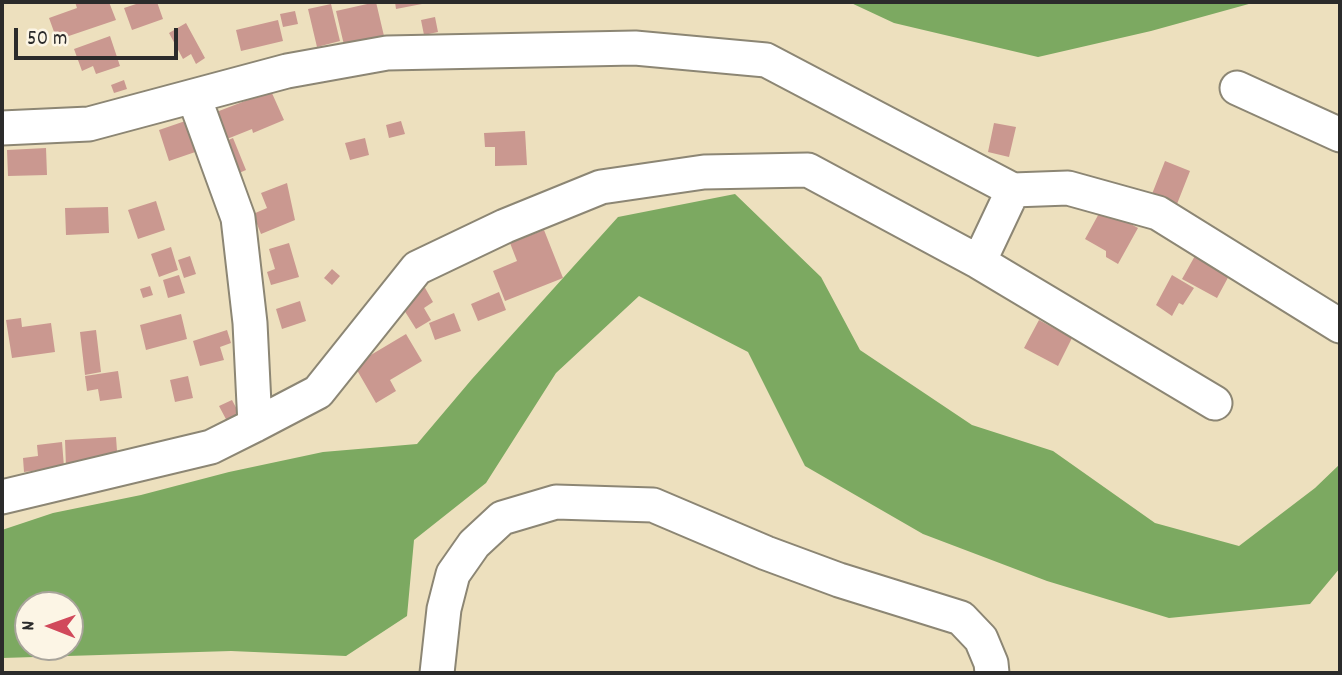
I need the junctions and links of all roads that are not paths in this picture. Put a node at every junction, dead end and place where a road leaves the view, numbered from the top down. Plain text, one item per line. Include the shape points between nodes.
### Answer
1 (1237, 88) dead end
2 (194, 97) junction
3 (2, 128) edge
4 (1340, 135) edge
5 (1013, 190) junction
6 (979, 262) junction
7 (1340, 326) edge
8 (1215, 403) dead end
9 (255, 425) junction
10 (2, 497) edge
11 (437, 673) edge
12 (992, 673) edge

1 - 4 street
2 - 3 street via 89,124
2 - 5 street via 287,71 387,53 635,48 766,60
2 - 9 street via 238,218
5 - 6 street
5 - 7 street via 1068,188 1158,213
6 - 8 street
6 - 9 street via 808,170 704,172 601,187 417,268 318,392
9 - 10 street via 211,447
11 - 12 street via 453,574 474,544 502,518 556,502 653,505 839,580 961,618 981,639

